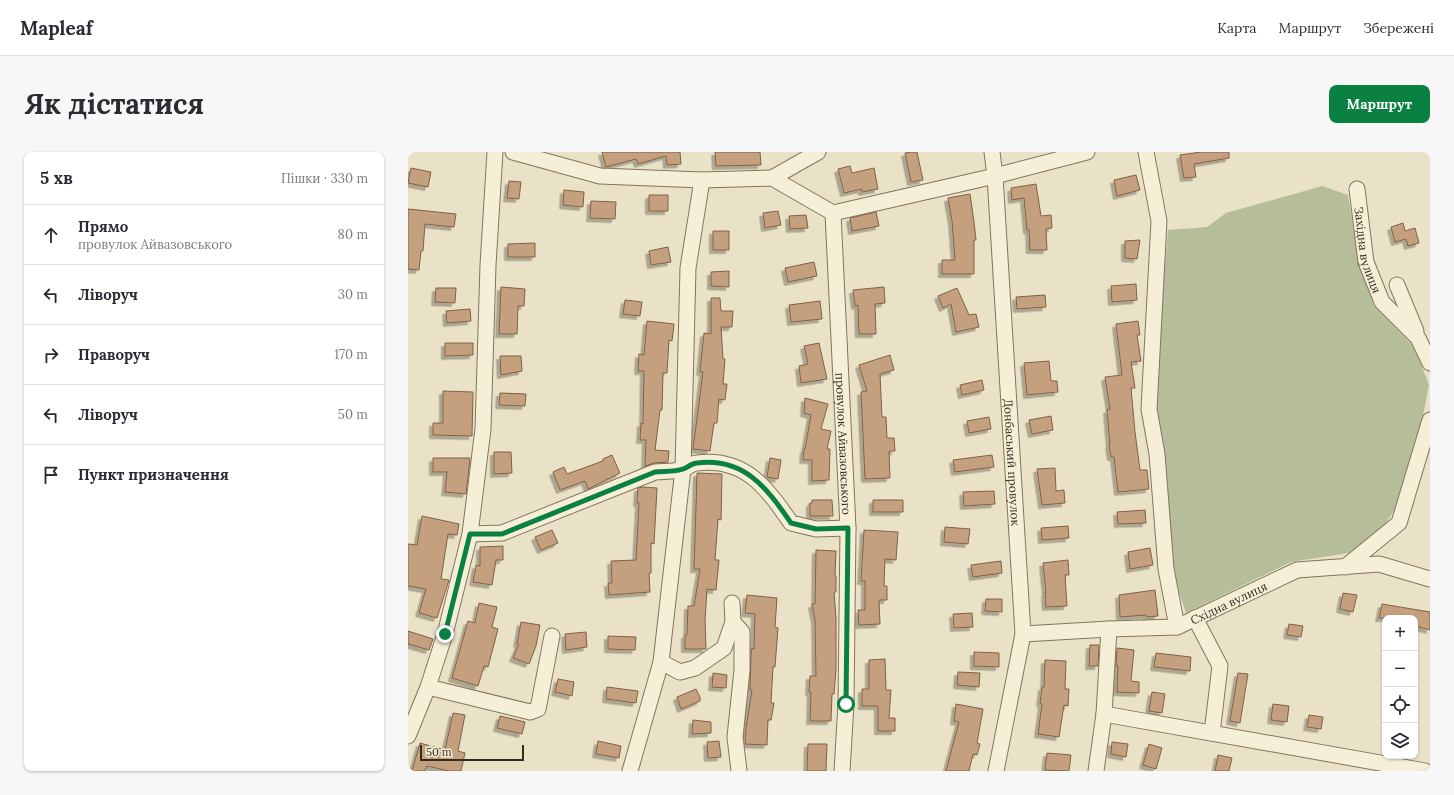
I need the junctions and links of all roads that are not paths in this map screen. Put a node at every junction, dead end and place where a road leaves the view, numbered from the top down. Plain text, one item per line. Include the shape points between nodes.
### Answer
1 (495, 152) edge
2 (513, 152) edge
3 (818, 152) edge
4 (992, 152) edge
5 (1087, 152) edge
6 (1146, 152) edge
7 (994, 176) junction
8 (772, 178) junction
9 (702, 180) junction
10 (1358, 189) dead end
11 (833, 213) junction
12 (1397, 286) dead end
13 (1418, 338) junction
14 (1430, 363) edge
15 (1430, 420) edge
16 (683, 469) junction
17 (848, 528) junction
18 (470, 534) junction
19 (1345, 567) junction
20 (1430, 579) edge
21 (732, 603) dead end
22 (1195, 618) junction
23 (733, 622) junction
24 (1178, 627) junction
25 (1109, 629) junction
26 (1023, 634) junction
27 (552, 636) dead end
28 (661, 662) junction
29 (428, 687) junction
30 (1104, 714) junction
31 (1212, 733) junction
32 (408, 736) edge
33 (630, 771) edge
34 (739, 771) edge
35 (842, 771) edge
36 (996, 771) edge
37 (1096, 771) edge
38 (1425, 771) edge

1 - 18 street via 488,265 483,429
2 - 9 street via 600,176
3 - 8 street
4 - 7 street, Донбаський провулок
5 - 7 street
6 - 24 street via 1159,221 1149,409 1157,454 1166,569
7 - 11 street
7 - 26 street, Донбаський провулок
8 - 9 street
8 - 11 street
9 - 16 street via 688,268
10 - 13 street, Західна вулиця via 1366,262 1382,302
11 - 17 street, провулок Айвазовського
12 - 13 street
13 - 14 street, Західна вулиця
15 - 19 street via 1399,523
16 - 17 street via 695,463 714,463 738,468 754,478 772,496 791,523 816,529
16 - 18 street via 655,472 502,534
16 - 28 street
17 - 35 street, провулок Айвазовського via 846,704
18 - 29 street via 445,634
19 - 20 street, Східна вулиця via 1379,564
19 - 22 street, Східна вулиця via 1297,570
21 - 23 street
22 - 24 street, Східна вулиця
22 - 31 street via 1220,666
23 - 28 street via 724,648 695,668 680,672
23 - 34 street via 742,632 742,670 736,737
24 - 25 street, Східна вулиця
25 - 26 street, Східна вулиця
25 - 30 street
26 - 36 street, Донбаський провулок
27 - 29 street via 538,710 530,712
28 - 33 street
29 - 32 street
30 - 31 street
30 - 37 street
31 - 38 street

